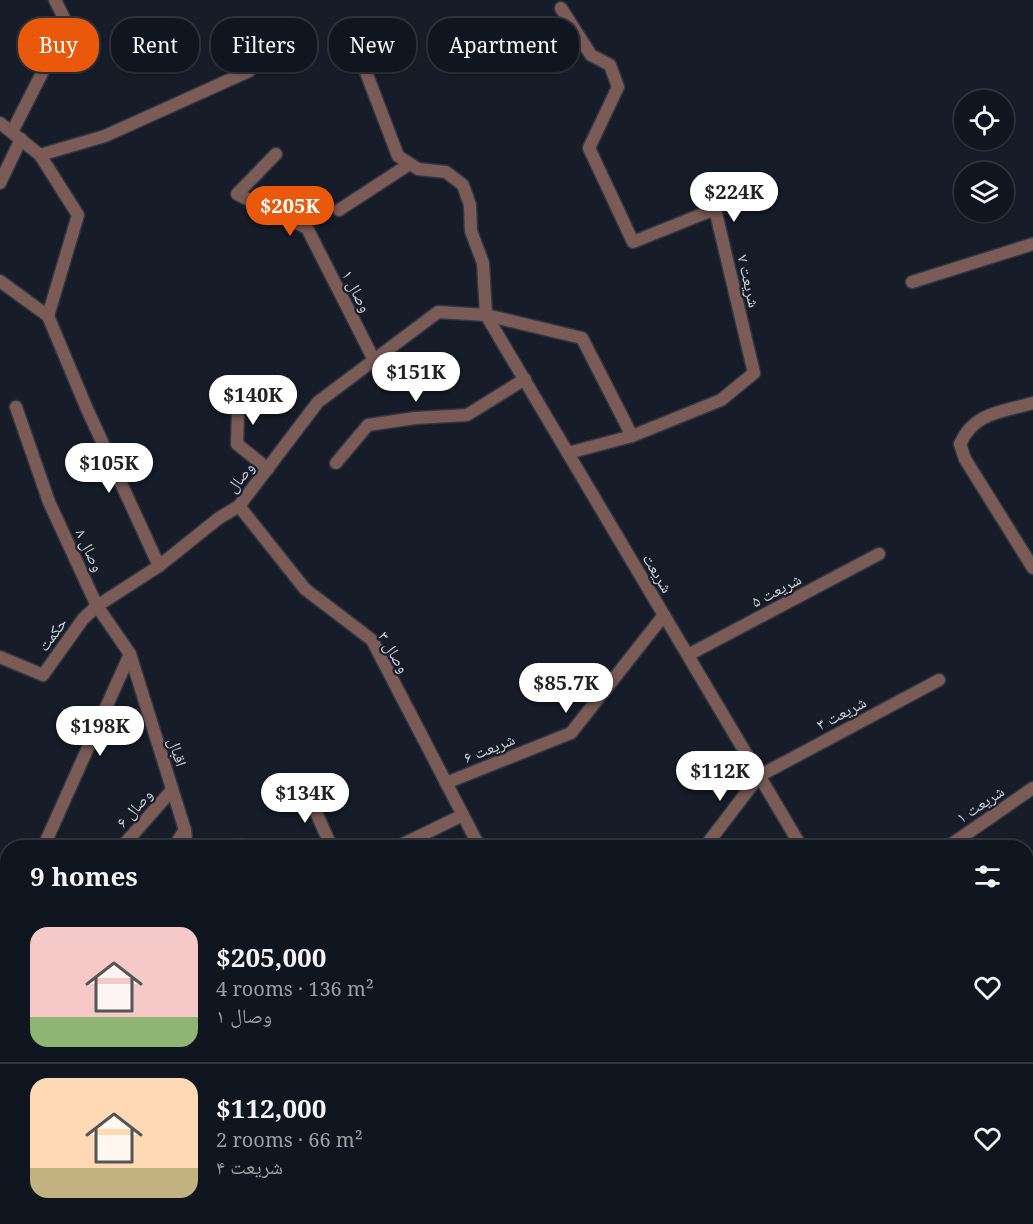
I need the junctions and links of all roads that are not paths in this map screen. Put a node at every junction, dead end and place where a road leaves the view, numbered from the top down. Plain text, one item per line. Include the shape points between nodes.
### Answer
1 (55, 0) edge
2 (561, 8) dead end
3 (247, 72) edge
4 (366, 72) edge
5 (0, 123) edge
6 (16, 136) junction
7 (276, 154) dead end
8 (40, 155) junction
9 (408, 165) junction
10 (0, 183) edge
11 (339, 210) dead end
12 (1033, 244) edge
13 (0, 281) edge
14 (912, 282) dead end
15 (486, 315) junction
16 (48, 316) junction
17 (374, 360) junction
18 (525, 380) junction
19 (239, 383) dead end
20 (1033, 402) edge
21 (16, 407) dead end
22 (632, 436) junction
23 (568, 453) junction
24 (336, 463) dead end
25 (268, 469) junction
26 (239, 506) junction
27 (879, 554) dead end
28 (159, 566) junction
29 (1033, 568) edge
30 (97, 606) junction
31 (664, 615) junction
32 (130, 654) junction
33 (688, 655) junction
34 (0, 657) edge
35 (939, 680) dead end
36 (759, 776) junction
37 (446, 783) junction
38 (304, 788) dead end
39 (1033, 788) edge
40 (172, 790) junction
41 (463, 815) junction
42 (185, 830) junction
43 (47, 840) edge
44 (128, 840) edge
45 (178, 840) edge
46 (187, 840) edge
47 (328, 840) edge
48 (411, 840) edge
49 (476, 840) edge
50 (710, 840) edge
51 (797, 840) edge
52 (958, 840) edge

1 - 6 street via 67,24
2 - 22 street, شریعت ۷ via 591,55 610,65 618,87 589,148 633,242 715,208 754,374 721,400
3 - 8 street via 105,136
4 - 9 street via 398,156
5 - 6 street
6 - 8 street
6 - 10 street
7 - 17 street, وصال ۱ via 237,194 307,228
8 - 16 street via 78,215
9 - 11 street
9 - 15 street via 446,172 463,185 470,205 471,231 483,263
12 - 14 street
13 - 16 street
15 - 17 street, وصال via 438,312
15 - 18 street, شریعت
15 - 22 street, وصال via 582,338
16 - 28 street
17 - 25 street, وصال via 318,402
18 - 23 street, شریعت
18 - 24 street via 467,415 368,425
19 - 25 street via 237,444
20 - 29 street via 981,418 967,428 960,444 965,459
21 - 30 street, وصال ۸ via 49,502
22 - 23 street, شریعت ۷
23 - 31 street, شریعت
25 - 26 street, وصال
26 - 28 street, وصال
26 - 37 street, وصال ۳ via 305,588 372,640
27 - 33 street, شریعت ۵
28 - 30 street, وصال
30 - 32 street, اقبال
30 - 34 street, حکمت via 43,675
31 - 33 street, شریعت
31 - 37 street, شریعت ۶ via 571,733
32 - 40 street, اقبال
32 - 43 street
33 - 36 street, شریعت
35 - 36 street, شریعت ۳
36 - 50 street
36 - 51 street, شریعت
37 - 41 street, وصال ۳
38 - 47 street
39 - 52 street, شریعت ۱
40 - 42 street, اقبال
40 - 44 street, وصال ۶
41 - 48 street
41 - 49 street, وصال ۳
42 - 45 street
42 - 46 street, اقبال

